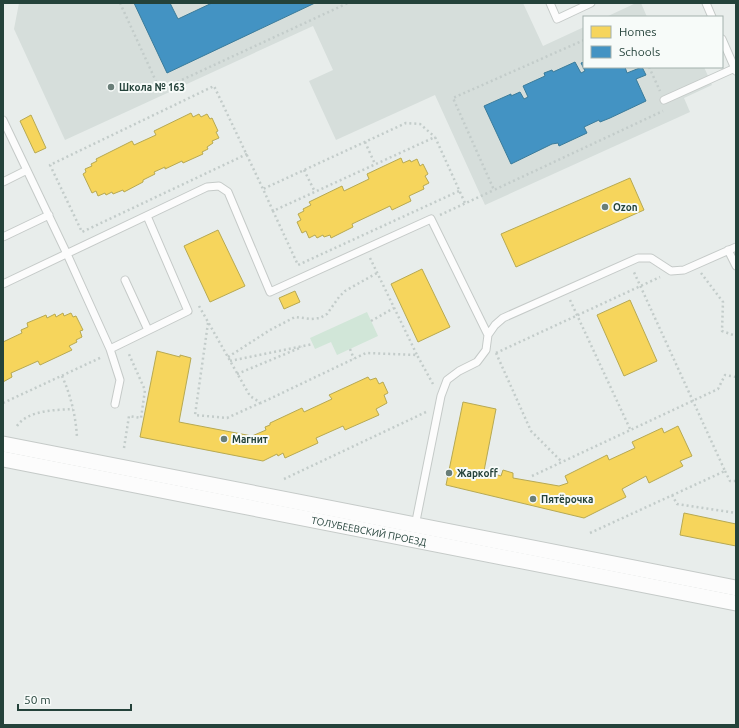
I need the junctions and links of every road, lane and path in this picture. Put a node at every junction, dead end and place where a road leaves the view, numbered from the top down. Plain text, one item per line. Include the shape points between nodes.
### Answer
1 (120, 3) edge
2 (348, 3) edge
3 (550, 3) edge
4 (591, 3) edge
5 (706, 3) edge
6 (712, 16) edge
7 (583, 40) edge
8 (723, 41) edge
9 (649, 68) edge
10 (735, 69) edge
11 (664, 100) junction
12 (3, 120) edge
13 (435, 137) junction
14 (365, 142) junction
15 (246, 154) junction
16 (375, 164) junction
17 (27, 170) junction
18 (304, 170) junction
19 (3, 182) edge
20 (263, 189) junction
21 (494, 190) junction
22 (459, 191) junction
23 (315, 192) junction
24 (465, 204) junction
25 (274, 211) junction
26 (49, 215) junction
27 (147, 216) junction
28 (431, 219) junction
29 (3, 237) edge
30 (736, 247) edge
31 (366, 249) junction
32 (728, 250) junction
33 (68, 254) junction
34 (629, 262) junction
35 (695, 265) junction
36 (736, 266) edge
37 (671, 271) junction
38 (377, 273) junction
39 (125, 280) dead end
40 (3, 284) edge
41 (640, 286) junction
42 (566, 290) junction
43 (394, 308) junction
44 (188, 311) junction
45 (577, 315) junction
46 (371, 321) dead end
47 (208, 322) junction
48 (148, 330) junction
49 (488, 335) junction
50 (736, 336) edge
51 (313, 344) dead end
52 (308, 345) junction
53 (110, 349) junction
54 (350, 349) dead end
55 (127, 350) dead end
56 (496, 353) junction
57 (417, 355) junction
58 (228, 357) junction
59 (354, 359) junction
60 (230, 361) junction
61 (237, 374) junction
62 (62, 376) junction
63 (736, 377) edge
64 (433, 384) junction
65 (432, 390) dead end
66 (441, 396) junction
67 (693, 402) junction
68 (3, 403) edge
69 (261, 403) junction
70 (114, 404) dead end
71 (73, 409) junction
72 (429, 411) dead end
73 (17, 426) dead end
74 (631, 431) junction
75 (77, 438) dead end
76 (3, 444) edge
77 (124, 448) dead end
78 (3, 459) edge
79 (562, 462) junction
80 (725, 471) junction
81 (532, 476) dead end
82 (284, 479) dead end
83 (736, 482) edge
84 (672, 495) junction
85 (736, 512) edge
86 (414, 532) junction
87 (590, 533) dead end
88 (736, 588) edge
89 (736, 603) edge

1 - 2 path via 160,90
3 - 4 lane via 557,19
5 - 6 lane
7 - 21 path via 454,98
8 - 10 lane
9 - 11 path
10 - 11 lane
11 - 21 path via 663,111
12 - 17 lane
13 - 14 path via 420,124 406,123
13 - 16 path
13 - 22 path
14 - 16 path
14 - 18 path
15 - 15 path via 214,86 50,165 82,232
15 - 20 path
16 - 23 path
17 - 19 lane
17 - 26 lane
18 - 20 path
18 - 23 path
20 - 25 path
21 - 24 path
22 - 24 path
22 - 25 path via 298,265
23 - 25 path
24 - 28 path
26 - 29 lane
26 - 33 lane
27 - 31 lane via 207,187 219,186 228,192 270,292
27 - 33 lane
27 - 44 lane
28 - 31 lane
28 - 49 lane
30 - 32 lane
31 - 38 path
32 - 35 lane
32 - 36 lane
33 - 40 lane
33 - 53 lane
34 - 37 lane via 638,258 651,258
34 - 41 path
34 - 42 lane
35 - 37 lane via 684,270
35 - 50 path via 723,302 722,331
37 - 41 path
38 - 43 path
38 - 58 path via 345,291 328,314 311,319 295,317
39 - 48 lane
41 - 45 path
41 - 67 path
42 - 45 path
42 - 49 lane via 503,318
43 - 46 path
43 - 57 path
44 - 47 path via 198,306
44 - 48 lane
45 - 56 path
45 - 74 path
47 - 58 path
47 - 69 path via 195,415 227,418
48 - 53 lane
49 - 56 path
49 - 66 lane via 486,350 477,362 447,380
51 - 52 path
52 - 60 path
52 - 61 path
53 - 62 path via 105,356
53 - 70 lane via 120,380
54 - 59 path
55 - 77 path via 145,390 141,418 129,416
56 - 79 path via 530,431
57 - 59 path via 366,353
57 - 64 path
58 - 60 path
59 - 69 path
60 - 61 path
61 - 69 path via 250,396
62 - 68 path
62 - 71 path
63 - 67 path via 725,375 718,389
64 - 65 path
64 - 66 path
66 - 86 lane
67 - 74 path
67 - 80 path
71 - 73 path via 34,414
71 - 75 path
72 - 82 path
74 - 79 path
76 - 86 street, ТОЛУБЕЕВСКИЙ ПРОЕЗД
78 - 86 street, ТОЛУБЕЕВСКИЙ ПРОЕЗД
79 - 81 path
80 - 83 path via 730,481
80 - 84 path
84 - 85 path via 677,504
84 - 87 path
86 - 88 street, ТОЛУБЕЕВСКИЙ ПРОЕЗД
86 - 89 street, ТОЛУБЕЕВСКИЙ ПРОЕЗД

